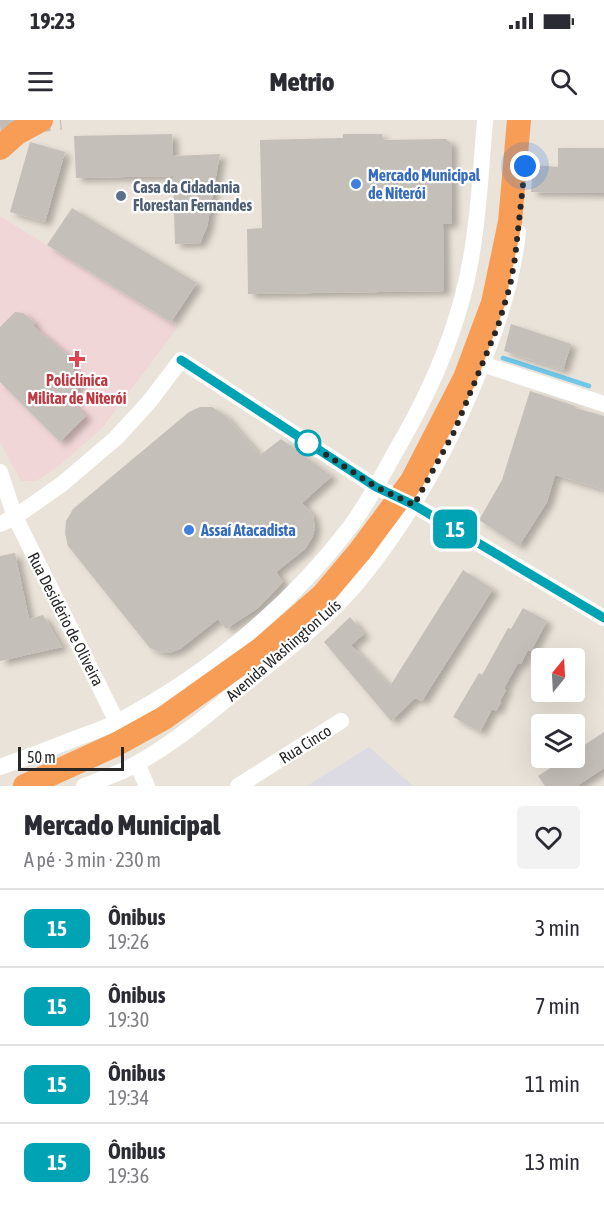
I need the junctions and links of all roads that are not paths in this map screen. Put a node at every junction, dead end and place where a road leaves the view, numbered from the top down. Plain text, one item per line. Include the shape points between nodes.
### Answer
1 (41, 120) edge
2 (485, 120) edge
3 (519, 120) edge
4 (528, 120) edge
5 (0, 148) edge
6 (483, 364) junction
7 (604, 404) edge
8 (0, 472) edge
9 (376, 487) junction
10 (0, 501) edge
11 (414, 505) junction
12 (8, 520) edge
13 (604, 618) edge
14 (117, 722) junction
15 (341, 722) dead end
16 (137, 764) junction
17 (0, 767) edge
18 (25, 786) edge
19 (84, 786) edge
20 (147, 786) edge
21 (238, 786) edge

1 - 5 highway
2 - 9 street via 477,218 457,318 426,396
3 - 18 highway via 510,222 493,303 469,368 412,481 323,594 277,636 164,718
4 - 6 street, Avenida Washington Luís via 510,286
6 - 7 street
6 - 11 street, Avenida Washington Luís via 454,432
8 - 12 street, Rua Desidério de Oliveira
9 - 11 street
9 - 12 street via 181,360 116,438 62,484
9 - 14 street via 310,574 264,620 191,678
10 - 12 street, Rua Desidério de Oliveira
11 - 13 street
11 - 16 street, Avenida Washington Luís via 356,583 322,619 225,701
12 - 14 street, Rua Desidério de Oliveira
14 - 17 street
15 - 21 street, Rua Cinco
16 - 19 street, Avenida Washington Luís
16 - 20 street

